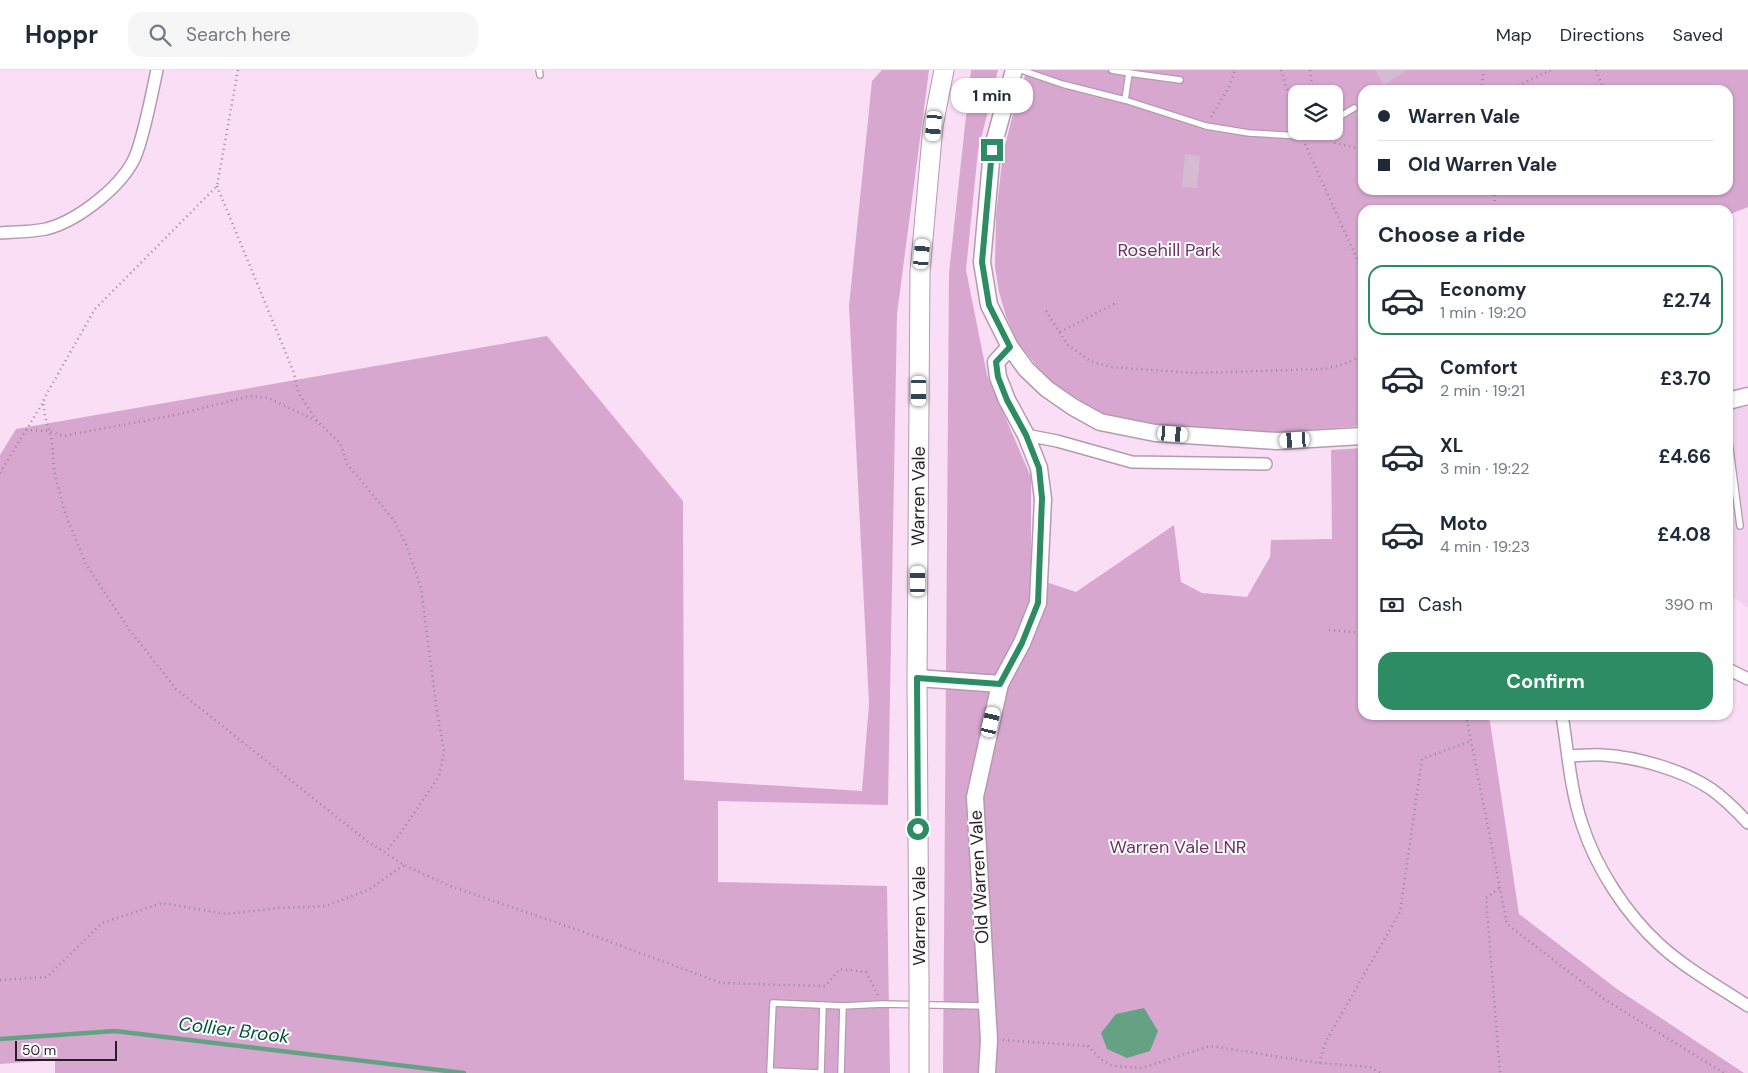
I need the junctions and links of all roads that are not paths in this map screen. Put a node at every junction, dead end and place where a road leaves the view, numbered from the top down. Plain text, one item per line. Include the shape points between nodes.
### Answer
1 (157, 70) edge
2 (944, 70) edge
3 (1014, 70) edge
4 (1021, 70) edge
5 (1112, 70) edge
6 (1129, 73) junction
7 (1180, 80) dead end
8 (1124, 100) junction
9 (1354, 108) dead end
10 (1343, 115) edge
11 (1288, 135) edge
12 (0, 233) edge
13 (1010, 347) junction
14 (1748, 396) edge
15 (1733, 400) edge
16 (1026, 435) junction
17 (1358, 436) edge
18 (1266, 464) dead end
19 (1733, 472) edge
20 (1740, 526) dead end
21 (1733, 672) edge
22 (917, 678) junction
23 (1748, 679) edge
24 (1000, 684) junction
25 (1563, 720) edge
26 (1568, 756) junction
27 (1748, 823) edge
28 (823, 1005) junction
29 (843, 1006) junction
30 (987, 1006) junction
31 (1748, 1006) edge
32 (821, 1073) edge
33 (841, 1073) edge
34 (919, 1073) edge
35 (987, 1073) edge

1 - 12 street via 137,154 105,195 82,214 66,222 45,229
2 - 22 main road, Warren Vale via 934,126 920,272
3 - 13 street via 992,150 982,262 989,305
4 - 8 lane
5 - 6 lane
6 - 7 lane
6 - 8 lane
8 - 11 lane via 1206,126
9 - 10 lane
13 - 16 street, Old Warren Vale via 996,362 998,377
13 - 17 street via 1026,369 1047,389 1100,422 1156,433 1277,441
14 - 15 street
16 - 18 street via 1132,462
16 - 24 street, Old Warren Vale via 1039,468 1042,498 1038,603 1022,643
19 - 20 lane
21 - 23 street
22 - 24 street
22 - 34 main road, Warren Vale, bridge
24 - 30 street, Old Warren Vale via 975,797
25 - 26 street
26 - 27 street via 1602,755 1632,759 1679,774 1710,788
26 - 31 street via 1582,824 1614,890 1635,919 1661,946
28 - 29 lane
28 - 32 lane
28 - 32 lane via 773,1003 770,1071
29 - 30 lane
29 - 33 lane
30 - 35 street, Old Warren Vale

